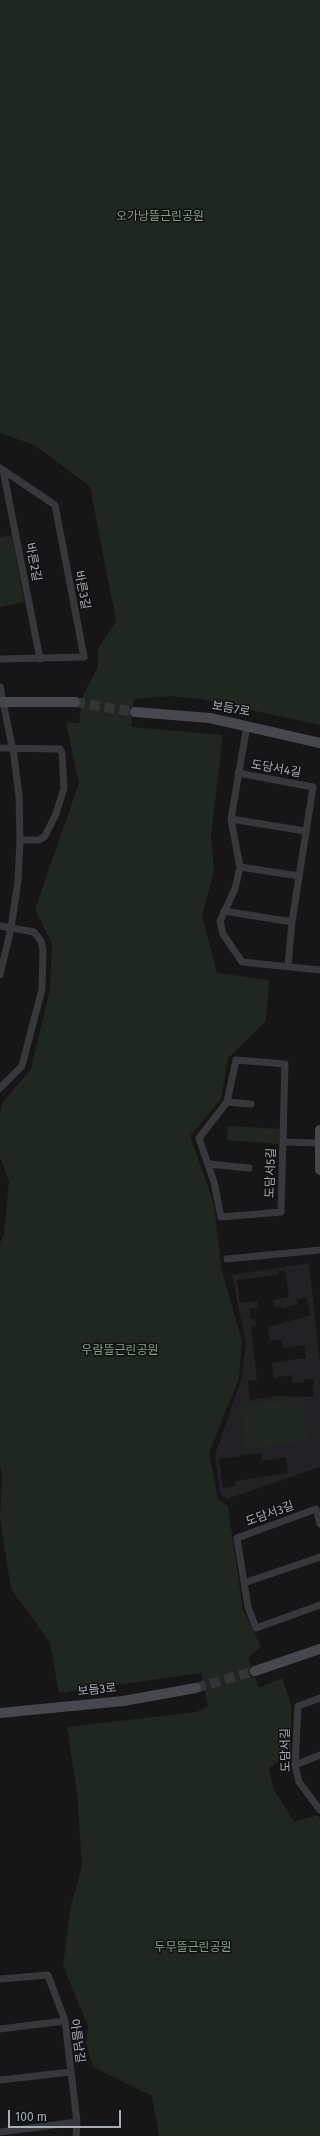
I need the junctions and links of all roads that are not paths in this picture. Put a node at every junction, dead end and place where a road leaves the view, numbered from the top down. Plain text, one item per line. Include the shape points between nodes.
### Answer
1 (2, 469) edge
2 (0, 659) edge
3 (40, 659) junction
4 (0, 687) edge
5 (2, 702) edge
6 (75, 702) tunnel mouth
7 (135, 712) tunnel mouth
8 (247, 725) junction
9 (320, 742) edge
10 (12, 747) junction
11 (0, 748) edge
12 (238, 773) junction
13 (231, 819) junction
14 (305, 831) junction
15 (20, 840) junction
16 (240, 867) junction
17 (299, 876) junction
18 (224, 911) junction
19 (292, 922) junction
20 (0, 926) edge
21 (11, 928) junction
22 (288, 966) junction
23 (320, 970) edge
24 (0, 976) edge
25 (0, 1088) edge
26 (226, 1102) junction
27 (250, 1104) dead end
28 (320, 1130) edge
29 (283, 1142) junction
30 (320, 1143) edge
31 (208, 1164) junction
32 (249, 1168) dead end
33 (320, 1170) edge
34 (320, 1250) edge
35 (227, 1259) dead end
36 (320, 1524) edge
37 (320, 1556) edge
38 (244, 1583) junction
39 (320, 1605) edge
40 (320, 1649) edge
41 (254, 1671) tunnel mouth
42 (196, 1688) tunnel mouth
43 (320, 1698) edge
44 (0, 1713) edge
45 (320, 1756) edge
46 (295, 1765) junction
47 (320, 1810) edge
48 (0, 1979) edge
49 (65, 2021) junction
50 (0, 2029) edge
51 (71, 2072) junction
52 (0, 2080) edge
53 (77, 2122) junction
54 (0, 2132) edge
55 (76, 2136) edge

1 - 3 street, 바른2길
1 - 3 street, 바른3길 via 55,505 84,657
2 - 3 street, 바른3길
4 - 5 street
5 - 6 street
5 - 10 street
7 - 8 street, 보듬7로 via 210,718
8 - 9 street, 보듬7로
8 - 12 street, 도담서4길
10 - 11 street
10 - 15 street via 19,796
10 - 15 street via 60,749 65,774 63,795 45,836 39,840
12 - 13 street, 도담서4길
12 - 14 street, 도담서4길 via 313,787
13 - 14 street
13 - 16 street, 도담서4길
14 - 17 street, 도담서4길
15 - 21 street via 18,881
16 - 17 street
16 - 18 street, 도담서4길 via 235,889
17 - 19 street, 도담서4길
18 - 19 street
18 - 22 street, 도담서4길 via 220,921 223,934 242,962
19 - 22 street, 도담서4길
20 - 21 street
21 - 24 street
21 - 25 street via 34,932 41,941 42,989 22,1066
22 - 23 street, 도담서4길
26 - 27 street
26 - 29 street, 도담서5길 via 236,1060 285,1064
26 - 31 street, 도담서5길 via 199,1138
28 - 30 street
29 - 30 street, 도담서5길
29 - 31 street, 도담서5길 via 281,1212 221,1216
30 - 33 street
31 - 32 street, 도담서5길
34 - 35 street
36 - 38 street, 도담서3길 via 316,1509 237,1538
37 - 38 street
38 - 39 street, 도담서3길 via 248,1607 256,1628
40 - 41 street
42 - 44 street, 보듬3로 via 123,1701
43 - 46 street, 도담서길 via 298,1706
45 - 46 street
46 - 47 street, 도담서길 via 299,1782
48 - 49 street, 아름남길 via 48,1975
49 - 50 street
49 - 51 street, 아름남길
51 - 52 street
51 - 53 street, 아름남길
53 - 54 street
53 - 55 street, 아름남길

